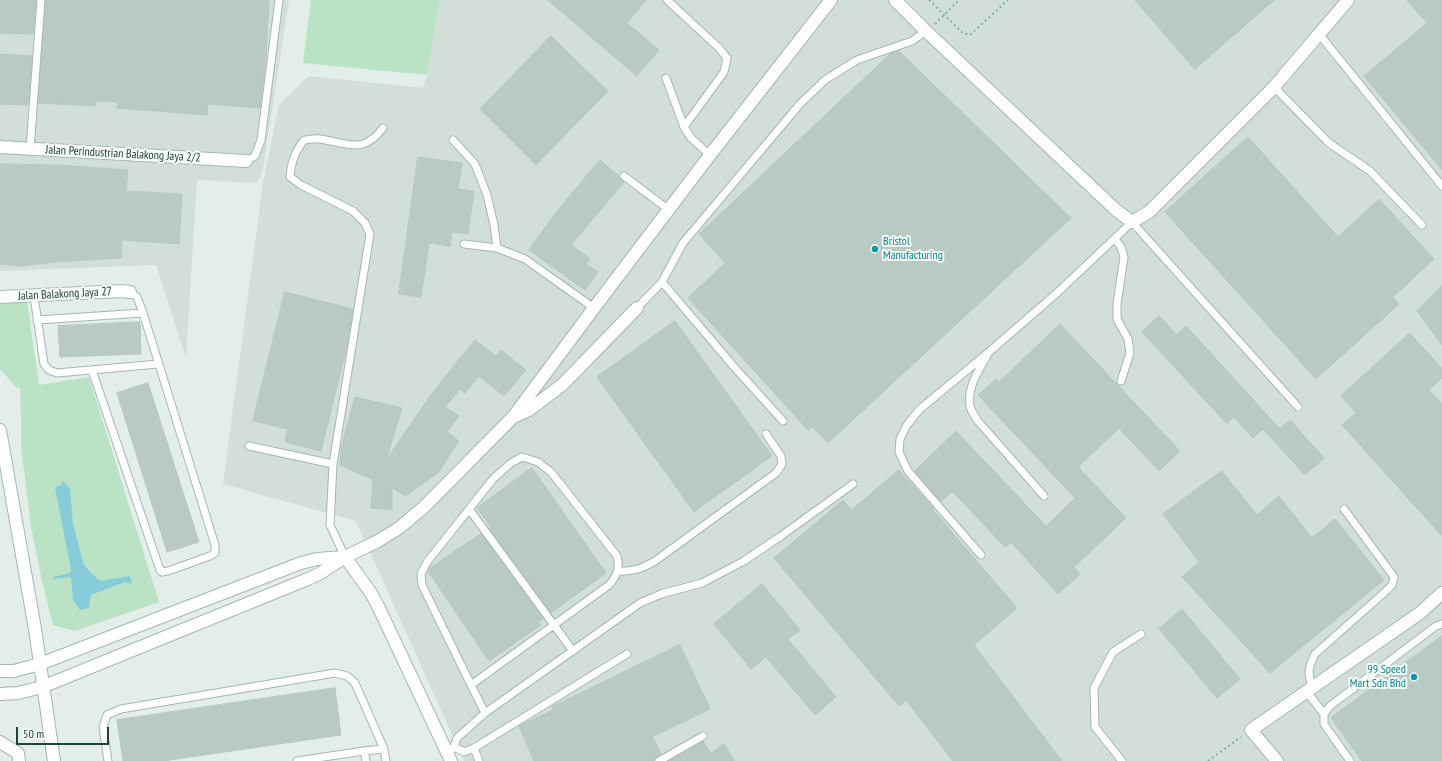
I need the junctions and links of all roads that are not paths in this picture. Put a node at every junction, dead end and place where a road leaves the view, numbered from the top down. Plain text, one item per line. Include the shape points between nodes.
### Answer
1 (41, 0) edge
2 (279, 0) edge
3 (667, 0) edge
4 (831, 0) edge
5 (895, 0) edge
6 (1348, 0) edge
7 (926, 31) junction
8 (1319, 34) junction
9 (666, 78) dead end
10 (1274, 87) junction
11 (684, 127) junction
12 (383, 128) dead end
13 (453, 140) dead end
14 (0, 147) edge
15 (30, 149) junction
16 (710, 155) junction
17 (246, 161) joint
18 (624, 176) dead end
19 (1442, 186) edge
20 (669, 210) junction
21 (1132, 222) junction
22 (1422, 225) dead end
23 (1115, 239) junction
24 (464, 244) dead end
25 (497, 248) junction
26 (662, 282) junction
27 (130, 292) joint
28 (34, 296) junction
29 (0, 297) edge
30 (594, 308) junction
31 (637, 308) joint
32 (143, 313) junction
33 (38, 320) junction
34 (989, 352) junction
35 (158, 364) junction
36 (92, 370) junction
37 (1121, 381) dead end
38 (1298, 408) dead end
39 (513, 417) junction
40 (783, 421) dead end
41 (0, 430) edge
42 (766, 434) dead end
43 (249, 446) dead end
44 (333, 464) junction
45 (853, 484) dead end
46 (1044, 496) dead end
47 (470, 508) junction
48 (1344, 509) dead end
49 (981, 555) dead end
50 (346, 557) junction
51 (618, 571) junction
52 (1442, 593) edge
53 (554, 624) junction
54 (1442, 624) edge
55 (1141, 634) dead end
56 (573, 651) junction
57 (628, 654) dead end
58 (40, 664) junction
59 (0, 671) edge
60 (471, 685) junction
61 (42, 686) junction
62 (1310, 690) junction
63 (0, 694) edge
64 (485, 713) junction
65 (1324, 714) junction
66 (703, 736) dead end
67 (0, 742) edge
68 (474, 748) junction
69 (384, 749) junction
70 (364, 751) junction
71 (451, 754) edge
72 (18, 757) edge
73 (54, 761) edge
74 (108, 761) edge
75 (297, 761) edge
76 (366, 761) edge
77 (386, 761) edge
78 (479, 761) edge
79 (659, 761) edge
80 (1122, 761) edge
81 (1277, 761) edge
82 (1350, 761) edge

1 - 15 lane
2 - 17 lane via 261,140 255,156
3 - 11 lane via 727,58 724,72
4 - 16 street
5 - 7 street
6 - 8 street
7 - 21 street via 1116,210
7 - 26 lane via 912,41 857,60 825,80 800,104 683,242
8 - 10 street
8 - 19 lane
9 - 11 lane
10 - 21 street via 1149,212
10 - 22 lane via 1329,143 1370,171
11 - 16 lane via 691,138
12 - 44 lane via 373,140 360,145 318,139 304,140 291,166 290,177 301,186 353,211 365,223 370,234
13 - 25 lane via 475,164 487,195
14 - 15 street, Jalan Perindustrian Balakong Jaya 2/2
15 - 17 street, Jalan Perindustrian Balakong Jaya 2/2
16 - 20 street
18 - 20 lane
20 - 30 street
21 - 23 lane
21 - 38 lane
23 - 34 lane
23 - 37 lane via 1124,257 1116,304 1117,319 1128,339 1130,353
24 - 25 lane
25 - 30 lane via 525,260
26 - 31 lane
26 - 40 lane
27 - 28 street, Jalan Balakong Jaya 27
27 - 32 lane via 137,298
28 - 29 street, Jalan Balakong Jaya 27
28 - 33 lane
30 - 39 street
31 - 39 street via 563,384 529,410
32 - 33 lane
32 - 35 lane
33 - 36 lane via 44,364 48,370 57,373
34 - 46 lane via 975,377 970,393 971,407 978,420
34 - 49 lane via 920,409 900,439 899,452 908,471
35 - 36 lane
35 - 36 lane via 215,545 215,552 210,556 162,572
39 - 50 street via 424,507 399,528
41 - 58 street
42 - 51 lane via 782,456 782,464 776,473 656,561 641,569
43 - 44 lane
44 - 50 lane via 330,525
45 - 56 lane via 744,561 702,583 661,594 640,603
47 - 51 lane via 510,463 522,457 538,462 550,472 616,556 619,562
47 - 53 lane
47 - 60 lane via 427,562 421,574 422,585
48 - 62 lane via 1394,577 1392,585 1385,592 1315,654 1309,666
50 - 58 street via 301,563
50 - 61 street via 308,579
50 - 71 street via 379,608
51 - 53 lane via 608,584
52 - 62 street via 1420,613
53 - 56 lane
53 - 60 lane
54 - 65 lane via 1330,706
55 - 80 lane via 1113,652 1094,688 1095,727
56 - 64 lane
57 - 68 lane
58 - 59 street
58 - 61 street
60 - 64 lane
61 - 63 street via 18,693
61 - 73 street
62 - 65 lane
62 - 81 street via 1251,730
64 - 71 lane via 456,738
65 - 82 lane via 1324,724
66 - 79 lane
67 - 72 street
68 - 71 lane
68 - 78 lane
69 - 70 lane
69 - 74 lane via 355,683 347,676 335,673 121,709 107,715 103,727
69 - 77 lane
70 - 75 lane
70 - 76 lane

